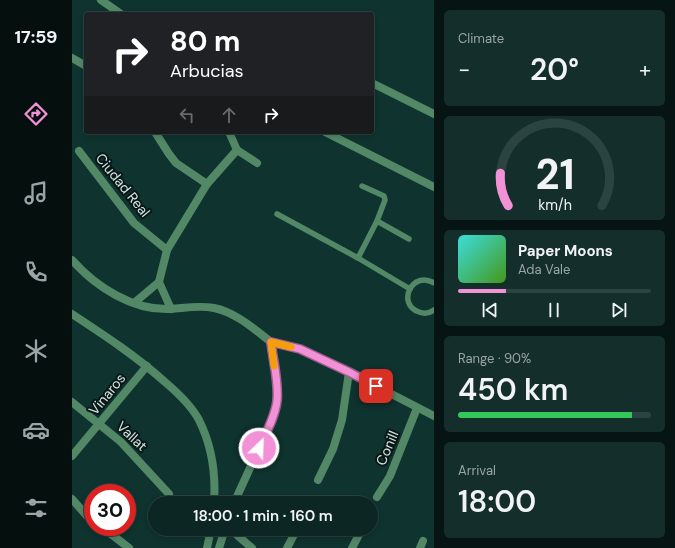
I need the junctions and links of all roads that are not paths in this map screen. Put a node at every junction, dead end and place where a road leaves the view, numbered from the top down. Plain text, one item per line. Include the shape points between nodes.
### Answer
1 (101, 0) edge
2 (118, 12) edge
3 (72, 58) edge
4 (84, 65) edge
5 (374, 83) edge
6 (434, 114) edge
7 (156, 134) edge
8 (230, 134) edge
9 (329, 134) edge
10 (237, 150) junction
11 (79, 151) dead end
12 (257, 163) dead end
13 (207, 184) junction
14 (362, 186) dead end
15 (434, 187) edge
16 (277, 214) dead end
17 (377, 221) junction
18 (409, 239) dead end
19 (167, 250) junction
20 (358, 258) junction
21 (72, 260) edge
22 (159, 282) junction
23 (434, 283) edge
24 (410, 289) junction
25 (134, 303) junction
26 (171, 309) junction
27 (434, 310) edge
28 (72, 314) edge
29 (271, 342) junction
30 (147, 366) junction
31 (349, 372) junction
32 (72, 402) edge
33 (417, 408) junction
34 (434, 416) edge
35 (100, 424) junction
36 (72, 456) edge
37 (318, 480) dead end
38 (169, 494) dead end
39 (214, 496) edge
40 (237, 496) edge
41 (378, 496) edge
42 (72, 499) edge
43 (84, 512) edge
44 (114, 536) edge
45 (209, 536) edge
46 (223, 536) edge
47 (238, 536) edge
48 (293, 536) edge
49 (358, 536) edge
50 (129, 548) edge
51 (207, 548) edge
52 (219, 548) edge
53 (252, 548) edge
54 (287, 548) edge
55 (352, 548) edge

1 - 2 street
3 - 4 street
5 - 6 street
7 - 13 street via 176,163
8 - 10 street
9 - 15 street
10 - 12 street
10 - 13 street
11 - 19 street, Ciudad Real via 134,223
13 - 19 street
14 - 17 lane via 386,198
16 - 20 lane
17 - 18 lane
17 - 20 lane
19 - 22 street
20 - 24 lane
21 - 25 street via 96,283
22 - 25 street
22 - 26 street
23 - 24 lane via 427,280 419,281
24 - 27 lane via 408,298 414,309 422,313
25 - 26 street
26 - 29 street via 198,306 225,311 238,317
28 - 30 street
29 - 31 street via 300,349
29 - 40 street via 277,384 276,406
30 - 35 street, Vinaros
30 - 39 street via 180,395 199,420 214,465
31 - 33 street
31 - 37 street via 342,420 333,449
32 - 35 street, Vallat
33 - 34 street
33 - 41 street, Conill via 390,476
35 - 36 street, Vinaros
35 - 38 street, Vallat via 137,458
42 - 43 street
44 - 50 street
45 - 51 street
46 - 52 street
47 - 53 street
48 - 54 street
49 - 55 street

